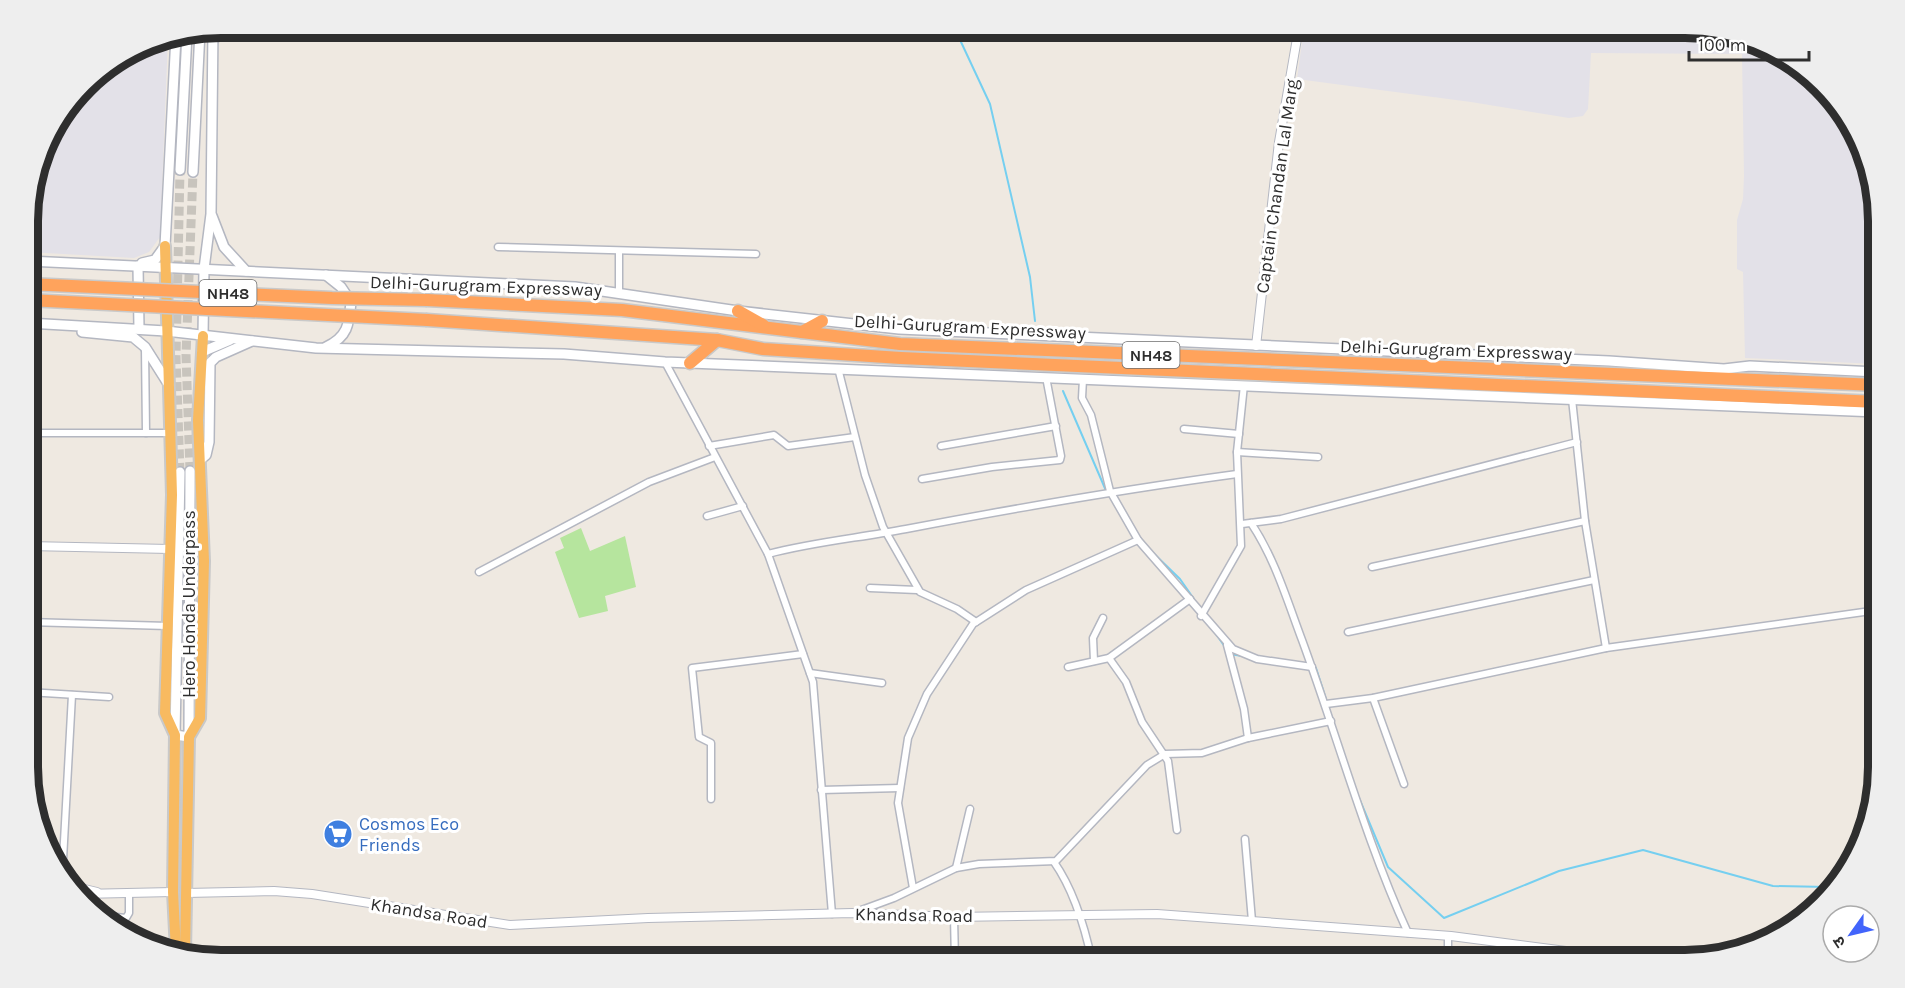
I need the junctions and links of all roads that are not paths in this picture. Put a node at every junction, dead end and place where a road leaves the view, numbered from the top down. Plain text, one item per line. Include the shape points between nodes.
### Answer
1 (213, 38) edge
2 (1297, 38) edge
3 (200, 39) edge
4 (187, 41) edge
5 (176, 43) edge
6 (180, 170) tunnel mouth
7 (193, 172) tunnel mouth
8 (211, 214) junction
9 (165, 246) junction
10 (498, 248) dead end
11 (619, 252) junction
12 (756, 254) dead end
13 (38, 261) edge
14 (134, 266) junction
15 (164, 267) junction
16 (204, 269) junction
17 (246, 271) junction
18 (326, 275) junction
19 (38, 284) edge
20 (619, 294) junction
21 (38, 301) edge
22 (738, 311) junction
23 (822, 321) junction
24 (38, 323) edge
25 (70, 325) junction
26 (768, 328) junction
27 (139, 329) junction
28 (166, 331) junction
29 (802, 332) junction
30 (203, 336) junction
31 (232, 339) junction
32 (254, 340) junction
33 (717, 340) junction
34 (1256, 346) junction
35 (145, 347) junction
36 (324, 348) junction
37 (202, 352) junction
38 (665, 362) junction
39 (690, 363) junction
40 (838, 368) junction
41 (1868, 372) edge
42 (1105, 374) junction
43 (1046, 377) junction
44 (1083, 379) junction
45 (169, 385) junction
46 (1244, 385) junction
47 (1868, 385) edge
48 (1572, 399) junction
49 (1868, 402) edge
50 (1868, 412) edge
51 (1056, 426) junction
52 (1184, 429) dead end
53 (171, 432) junction
54 (38, 433) edge
55 (146, 433) junction
56 (1239, 434) junction
57 (855, 437) junction
58 (1577, 442) junction
59 (709, 446) junction
60 (941, 446) dead end
61 (1237, 452) junction
62 (715, 457) junction
63 (1318, 457) dead end
64 (200, 460) junction
65 (1237, 474) junction
66 (922, 479) dead end
67 (1110, 491) junction
68 (743, 506) junction
69 (707, 516) dead end
70 (1585, 521) junction
71 (1251, 523) junction
72 (1242, 524) junction
73 (886, 533) junction
74 (1138, 540) junction
75 (38, 546) edge
76 (170, 549) junction
77 (768, 554) junction
78 (1372, 567) dead end
79 (479, 572) dead end
80 (1594, 580) junction
81 (870, 588) dead end
82 (917, 590) junction
83 (1190, 599) junction
84 (1868, 611) edge
85 (1201, 616) junction
86 (1103, 618) dead end
87 (38, 622) edge
88 (976, 622) junction
89 (168, 626) junction
90 (1348, 632) dead end
91 (1227, 645) junction
92 (1606, 648) junction
93 (803, 654) junction
94 (1109, 658) junction
95 (1094, 661) junction
96 (1068, 667) dead end
97 (1312, 667) junction
98 (810, 673) junction
99 (882, 683) dead end
100 (38, 693) edge
101 (72, 695) junction
102 (109, 697) dead end
103 (1373, 699) junction
104 (1326, 704) junction
105 (1331, 721) junction
106 (175, 735) junction
107 (189, 737) junction
108 (1248, 738) junction
109 (1164, 754) junction
110 (1404, 784) dead end
111 (900, 788) junction
112 (821, 790) junction
113 (711, 800) dead end
114 (970, 809) dead end
115 (1178, 830) dead end
116 (1245, 839) dead end
117 (63, 861) edge
118 (1054, 862) junction
119 (956, 868) junction
120 (914, 888) junction
121 (84, 889) edge
122 (99, 892) junction
123 (173, 892) junction
124 (88, 893) edge
125 (129, 893) junction
126 (186, 893) junction
127 (852, 913) junction
128 (832, 914) junction
129 (1078, 914) junction
130 (115, 917) edge
131 (954, 917) junction
132 (1252, 921) junction
133 (1408, 933) junction
134 (1448, 936) junction
135 (176, 945) edge
136 (185, 947) edge
137 (955, 950) edge
138 (1089, 950) edge
139 (1448, 950) edge
140 (1557, 950) edge

1 - 8 main road
2 - 34 street, Captain Chandan Lal Marg via 1279,142
3 - 7 main road
4 - 6 main road
5 - 9 main road
8 - 16 main road
8 - 17 main road via 224,247
9 - 14 main road via 155,260
9 - 15 highway
10 - 11 street
11 - 12 street
11 - 20 street
13 - 14 main road
14 - 15 main road
14 - 27 main road
15 - 16 main road
15 - 28 highway
16 - 17 main road
16 - 30 main road
17 - 18 main road
18 - 20 main road via 575,287
18 - 36 main road via 351,302 343,337
19 - 26 highway, Delhi-Gurugram Expressway / NH48, bridge via 622,310
20 - 22 main road
21 - 33 highway, Delhi-Gurugram Expressway / NH48, bridge via 426,320
22 - 23 main road
22 - 26 highway
23 - 29 highway
23 - 34 main road via 899,329
24 - 25 main road
25 - 27 main road
25 - 35 main road via 84,332 127,335
26 - 29 highway, Delhi-Gurugram Expressway / NH48
27 - 28 main road
28 - 30 main road
28 - 45 highway
29 - 47 highway, Delhi-Gurugram Expressway / NH48 via 900,344
30 - 31 main road
30 - 37 highway
31 - 32 main road
31 - 37 main road
32 - 36 main road
32 - 64 main road via 210,363 209,442 206,455
33 - 39 highway
33 - 42 highway, Delhi-Gurugram Expressway / NH48 via 763,349
34 - 41 main road via 1724,369 1750,366
35 - 45 main road
35 - 55 street
36 - 38 main road via 564,354
37 - 64 highway
38 - 39 main road
38 - 59 street
39 - 40 main road
40 - 43 main road
40 - 57 street
42 - 44 main road
42 - 46 main road
42 - 49 highway, Delhi-Gurugram Expressway / NH48
43 - 44 main road
43 - 51 street
44 - 67 street via 1082,398 1091,416
45 - 53 highway
46 - 48 main road
46 - 56 street
48 - 50 main road
48 - 58 street
51 - 60 street
51 - 66 street via 1061,456 1058,461
52 - 56 street
53 - 55 street
53 - 76 highway
54 - 55 street
56 - 61 street
57 - 59 street via 788,446 774,435
57 - 73 street via 876,513
58 - 70 street
58 - 71 street via 1293,516
59 - 62 street
61 - 63 street
61 - 65 street
62 - 68 street
62 - 79 street via 649,482
64 - 107 highway via 204,561 201,718
65 - 67 street
65 - 72 street
67 - 73 street
67 - 74 street
68 - 69 street
68 - 77 street
70 - 78 street
70 - 80 street
71 - 72 street
71 - 97 street via 1268,550
72 - 85 street via 1240,551
73 - 77 street via 814,542
73 - 82 street
74 - 83 street
74 - 88 street via 1026,590
75 - 76 street
76 - 89 highway
77 - 93 street
80 - 90 street
80 - 92 street
81 - 82 street
82 - 88 street
83 - 85 street
83 - 94 street
84 - 92 street
85 - 91 street
86 - 95 street via 1093,638
87 - 89 street
88 - 111 street via 920,710 908,738
89 - 106 highway via 165,713
91 - 97 street via 1257,659
91 - 108 street
92 - 103 street
93 - 98 street
93 - 113 street via 692,668 699,737 711,743
94 - 95 street
94 - 109 street via 1126,682 1142,722
95 - 96 street
97 - 104 street
98 - 99 street
98 - 112 street via 817,708
100 - 101 street
101 - 102 street
101 - 117 street
103 - 104 street
103 - 110 street
104 - 105 street
105 - 108 street
105 - 133 street via 1386,883
106 - 107 main road
106 - 107 main road, Hero Honda Underpass via 185,471
106 - 123 highway
107 - 126 highway
108 - 109 street via 1202,753
109 - 115 street via 1170,768
109 - 118 street via 1147,765
111 - 112 street
111 - 120 street via 898,803
112 - 128 street
114 - 119 street
116 - 132 street
118 - 119 street
118 - 129 street
119 - 120 street
120 - 127 street
121 - 122 street
122 - 124 street
122 - 125 street
123 - 125 street
123 - 135 highway
125 - 130 street via 129,913 126,918
126 - 128 street, Khandsa Road via 312,894 510,926
126 - 136 highway
127 - 128 street, Khandsa Road
127 - 131 street, Khandsa Road
129 - 131 street, Khandsa Road
129 - 132 street, Khandsa Road via 1157,914
129 - 138 street
131 - 137 street
132 - 133 street, Khandsa Road
133 - 134 street, Khandsa Road
134 - 139 street
134 - 140 street, Khandsa Road

